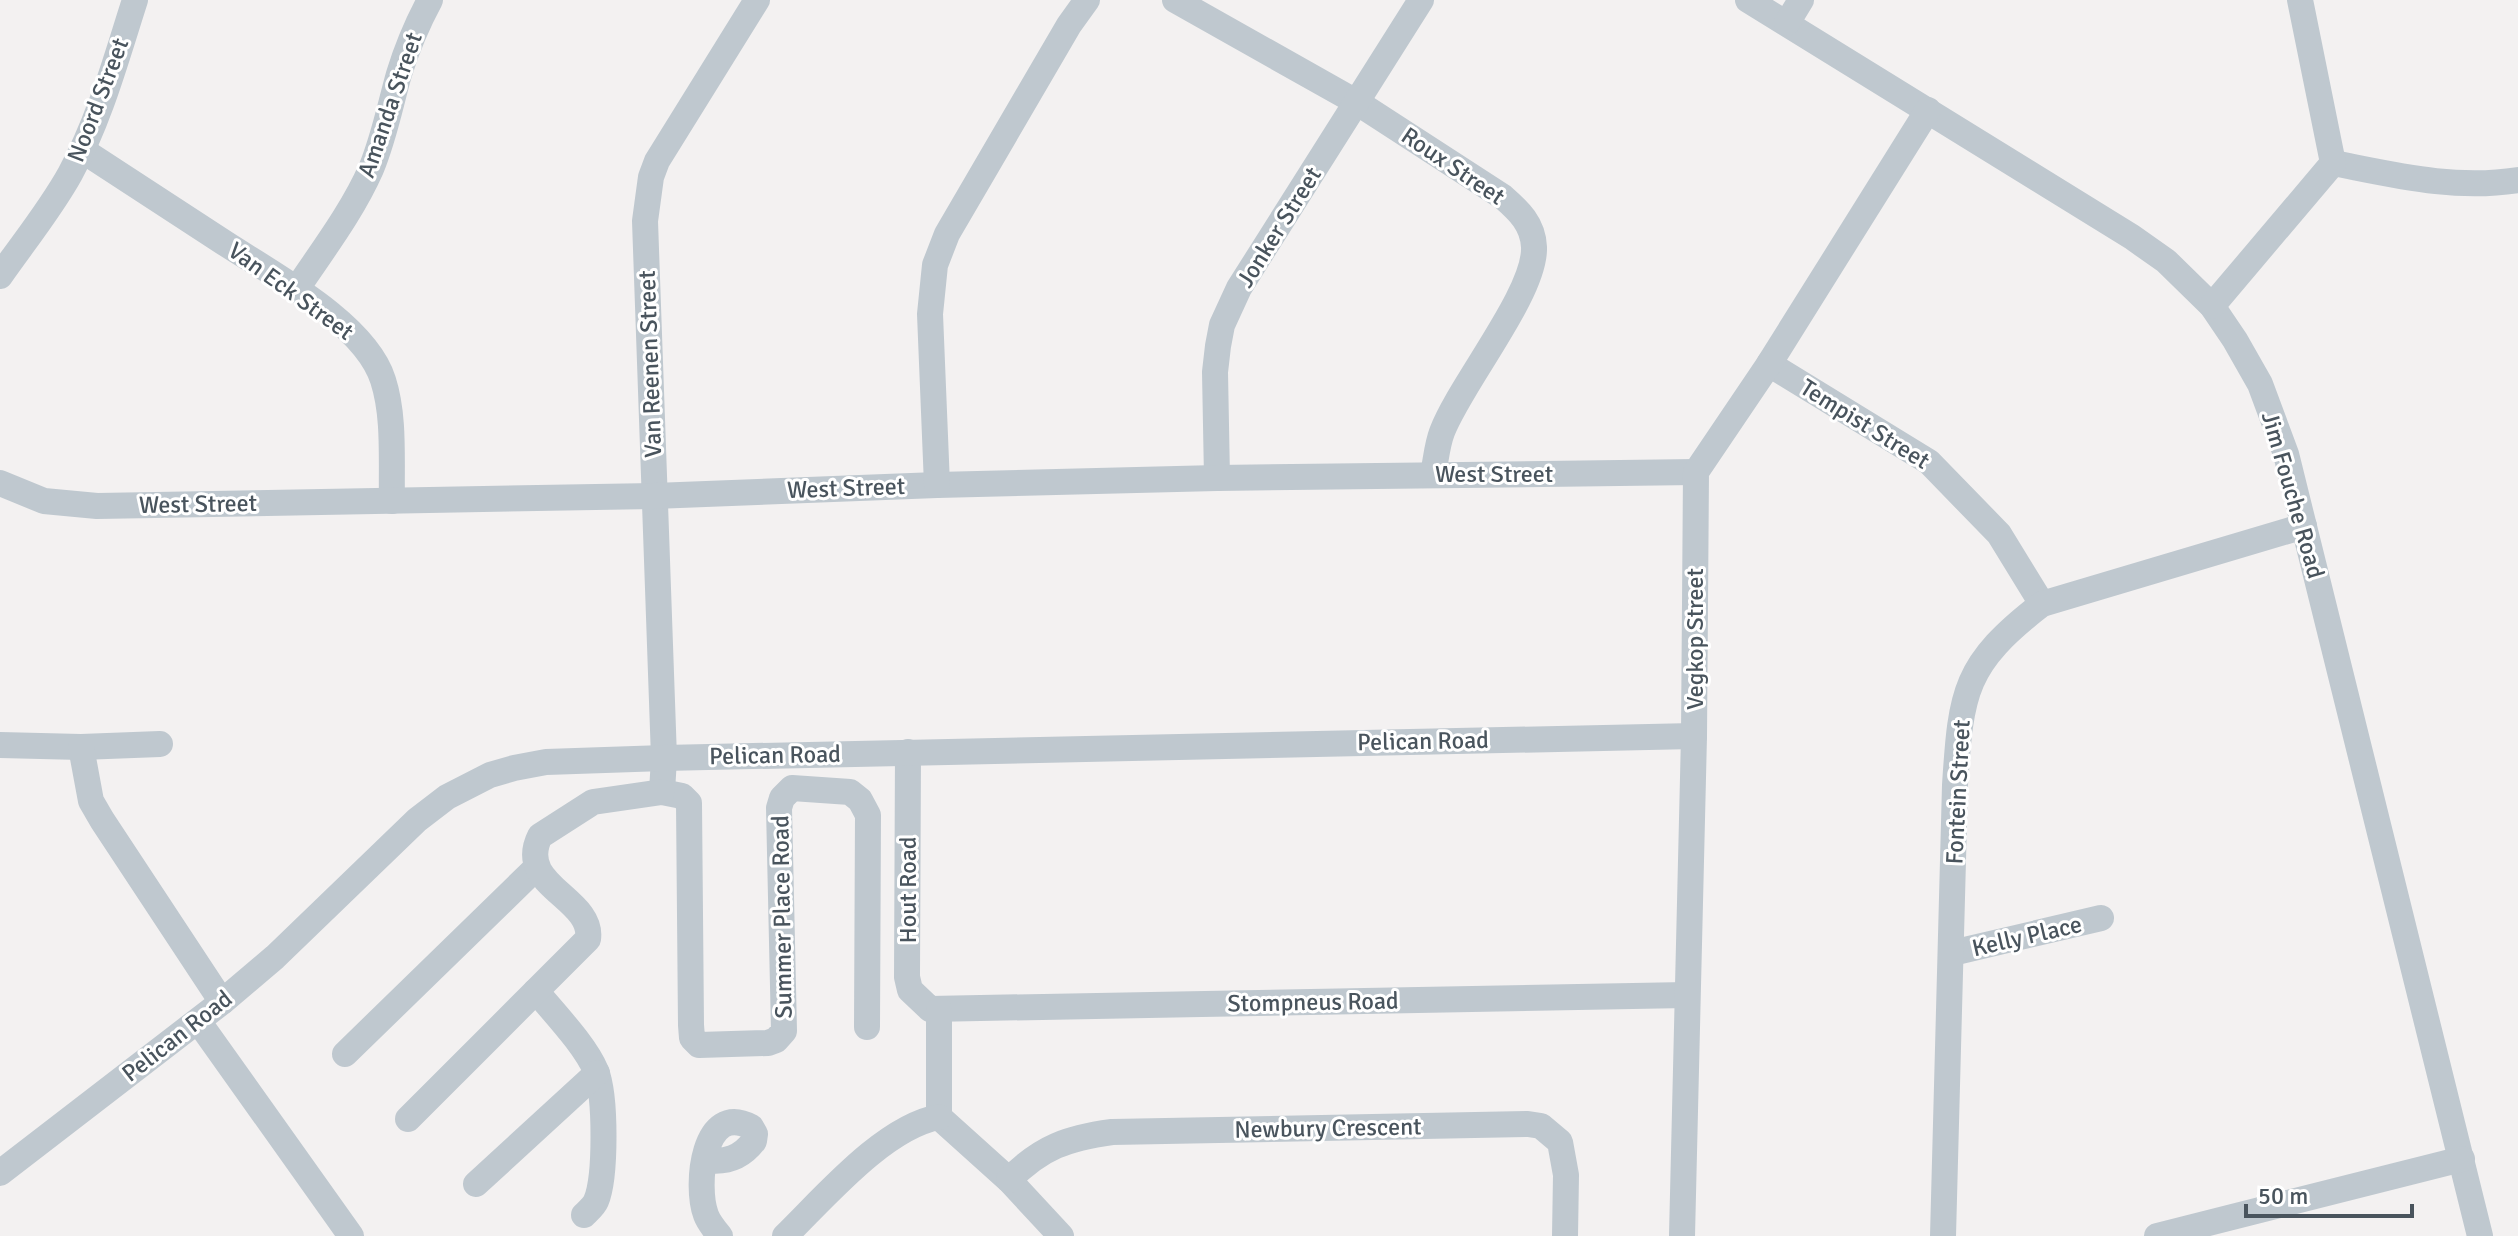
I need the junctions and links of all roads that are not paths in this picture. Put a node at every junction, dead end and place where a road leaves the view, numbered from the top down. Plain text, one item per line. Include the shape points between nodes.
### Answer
1 (135, 0) edge
2 (430, 0) edge
3 (757, 0) edge
4 (1087, 0) edge
5 (1175, 0) edge
6 (1421, 0) edge
7 (1748, 0) edge
8 (1801, 0) edge
9 (2300, 0) edge
10 (1787, 23) junction
11 (1358, 103) junction
12 (1928, 110) junction
13 (82, 150) junction
14 (2333, 163) junction
15 (2518, 180) edge
16 (0, 276) edge
17 (296, 290) junction
18 (2212, 306) junction
19 (1769, 364) junction
20 (1696, 472) junction
21 (1433, 474) junction
22 (1217, 478) junction
23 (0, 483) edge
24 (937, 485) junction
25 (654, 496) junction
26 (392, 501) junction
27 (2304, 526) junction
28 (2042, 604) junction
29 (1694, 736) junction
30 (160, 744) dead end
31 (0, 745) edge
32 (81, 747) junction
33 (908, 752) junction
34 (664, 758) junction
35 (662, 792) junction
36 (537, 867) junction
37 (2101, 918) dead end
38 (1952, 953) junction
39 (536, 991) junction
40 (1687, 995) junction
41 (222, 1002) junction
42 (939, 1010) junction
43 (198, 1021) junction
44 (867, 1027) dead end
45 (345, 1054) dead end
46 (597, 1073) junction
47 (939, 1117) junction
48 (408, 1119) dead end
49 (2462, 1159) junction
50 (706, 1160) dead end
51 (0, 1173) edge
52 (1009, 1180) junction
53 (476, 1184) dead end
54 (584, 1215) dead end
55 (800, 1231) edge
56 (2172, 1234) edge
57 (351, 1236) edge
58 (720, 1236) edge
59 (1061, 1236) edge
60 (1565, 1236) edge
61 (1682, 1236) edge
62 (1943, 1236) edge
63 (2480, 1236) edge

1 - 13 street, Noord Street
2 - 17 street, Amanda Street via 413,33 370,169
3 - 25 street, Van Reenen Street via 651,177 645,221
4 - 24 street via 947,234 935,265 930,314
5 - 11 street, Roux Street
6 - 11 street, Jonker Street
7 - 10 street, Jim Fouche Road
8 - 10 street
9 - 14 street
10 - 12 street, Jim Fouche Road
11 - 21 street, Roux Street via 1503,197 1523,215 1532,233 1532,265 1449,417
11 - 22 street, Jonker Street via 1239,288 1222,325 1215,372
12 - 18 street, Jim Fouche Road via 2149,248
12 - 19 street
13 - 16 street, Noord Street
13 - 17 street, Van Eck Street
14 - 15 street via 2434,183
14 - 18 street
17 - 26 street, Van Eck Street via 361,342 383,379
18 - 27 street, Jim Fouche Road via 2260,384 2286,454
19 - 20 street
19 - 28 street, Tempist Street via 1929,462 1999,534
20 - 21 street, West Street
20 - 29 street, Vegkop Street
21 - 22 street, West Street
22 - 24 street, West Street
23 - 26 street, West Street via 44,501 82,505
24 - 25 street, West Street
25 - 26 street, West Street
25 - 34 street, Van Reenen Street
27 - 28 street, Fontein Street
27 - 49 street, Jim Fouche Road
28 - 38 street, Fontein Street via 1979,664 1960,718
29 - 33 street, Pelican Road
29 - 40 street, Vegkop Street
30 - 32 street
31 - 32 street
32 - 41 street via 91,801
33 - 34 street, Pelican Road
33 - 42 street, Hout Road via 907,977 917,998
34 - 35 street
34 - 41 street, Pelican Road via 546,762 471,783 417,820
35 - 36 street via 593,802 540,836 535,844
35 - 44 street, Summer Place Road via 689,803 691,1025 699,1045 768,1043 784,1031 782,798 792,788 850,792 860,800 868,815
36 - 39 street via 581,915 589,932
36 - 45 street
37 - 38 street, Kelly Place
38 - 62 street, Fontein Street
39 - 46 street
39 - 48 street
40 - 42 street, Stompneus Road
40 - 61 street, Vegkop Street
41 - 43 street, Pelican Road
42 - 47 street
43 - 51 street, Pelican Road
43 - 57 street
46 - 53 street
46 - 54 street via 602,1164 596,1203
47 - 52 street
47 - 55 street via 922,1120 879,1147
49 - 56 street
49 - 63 street, Jim Fouche Road
50 - 58 street via 703,1199
52 - 59 street
52 - 60 street, Newbury Crescent via 1027,1161 1054,1146 1112,1132 1528,1124 1541,1126 1560,1142

